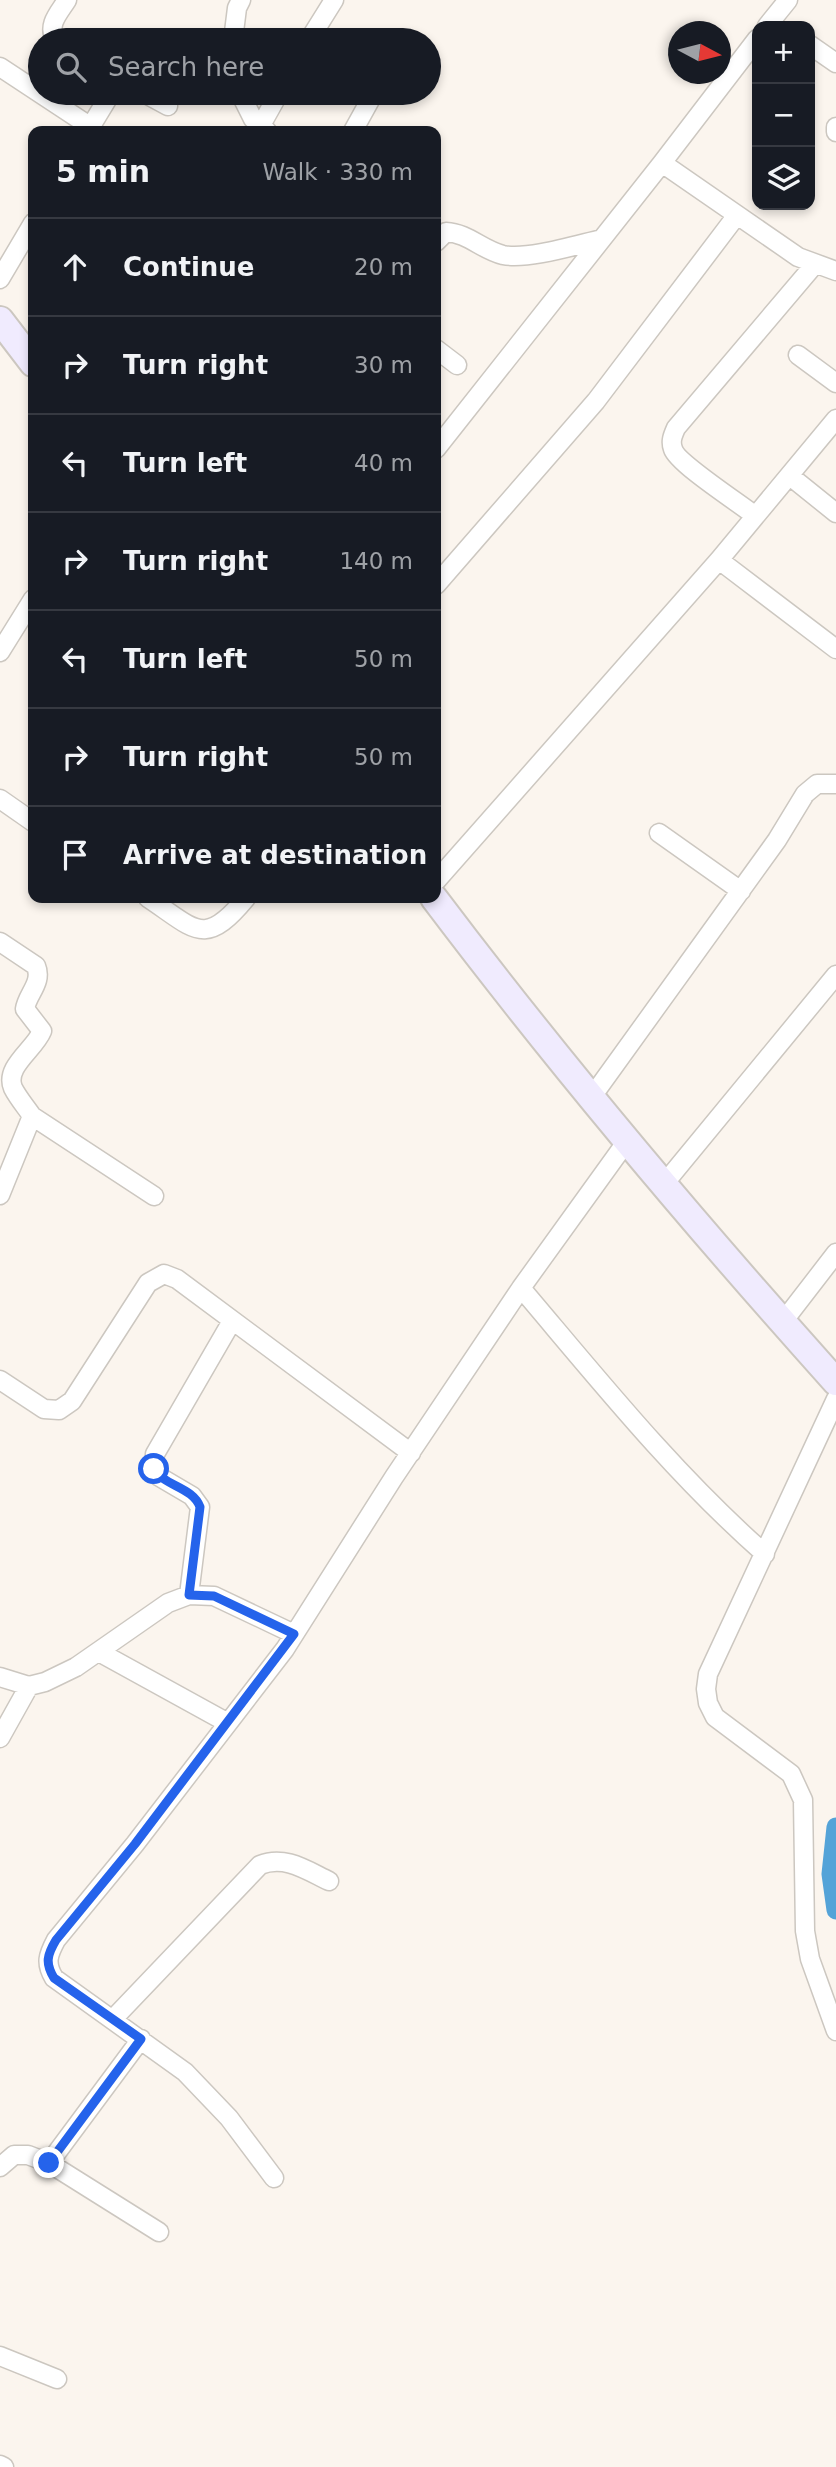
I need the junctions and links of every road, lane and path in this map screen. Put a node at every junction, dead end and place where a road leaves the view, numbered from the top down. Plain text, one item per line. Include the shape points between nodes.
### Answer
1 (67, 0) edge
2 (334, 0) edge
3 (788, 0) edge
4 (233, 3) edge
5 (776, 21) edge
6 (52, 28) edge
7 (233, 28) edge
8 (316, 28) edge
9 (752, 46) edge
10 (815, 48) edge
11 (836, 63) edge
12 (0, 67) edge
13 (28, 87) edge
14 (55, 105) edge
15 (104, 105) edge
16 (245, 105) edge
17 (274, 105) edge
18 (367, 105) edge
19 (85, 126) edge
20 (91, 126) edge
21 (261, 126) edge
22 (265, 126) edge
23 (356, 126) edge
24 (662, 163) junction
25 (737, 215) junction
26 (28, 231) edge
27 (441, 237) edge
28 (602, 239) junction
29 (836, 252) edge
30 (825, 267) edge
31 (0, 279) edge
32 (0, 320) edge
33 (441, 353) edge
34 (798, 355) dead end
35 (28, 356) edge
36 (457, 365) dead end
37 (836, 383) edge
38 (836, 419) edge
39 (441, 443) edge
40 (790, 476) junction
41 (836, 513) edge
42 (754, 515) junction
43 (719, 559) junction
44 (441, 579) edge
45 (28, 606) edge
46 (836, 649) edge
47 (0, 652) edge
48 (836, 784) edge
49 (0, 799) edge
50 (28, 819) edge
51 (659, 833) dead end
52 (441, 875) edge
53 (741, 891) junction
54 (156, 903) edge
55 (242, 903) edge
56 (438, 903) edge
57 (0, 942) edge
58 (836, 975) edge
59 (591, 1098) junction
60 (32, 1116) junction
61 (627, 1141) junction
62 (664, 1184) junction
63 (0, 1195) edge
64 (154, 1196) dead end
65 (836, 1253) edge
66 (521, 1288) junction
67 (232, 1321) junction
68 (782, 1322) junction
69 (0, 1380) edge
70 (836, 1381) edge
71 (836, 1399) edge
72 (411, 1453) junction
73 (765, 1554) junction
74 (189, 1595) junction
75 (294, 1634) junction
76 (99, 1652) junction
77 (0, 1677) edge
78 (29, 1686) junction
79 (228, 1723) junction
80 (0, 1738) edge
81 (329, 1881) dead end
82 (113, 2019) junction
83 (836, 2031) edge
84 (141, 2039) junction
85 (49, 2163) junction
86 (0, 2167) edge
87 (274, 2178) dead end
88 (159, 2232) dead end
89 (0, 2356) edge
90 (57, 2379) dead end

1 - 6 street
2 - 8 street
3 - 5 street
4 - 7 street
9 - 24 street
10 - 11 street
12 - 13 street
14 - 19 street
15 - 20 street
16 - 21 street
17 - 22 street
18 - 23 street
24 - 25 street
24 - 28 street
25 - 30 street via 798,257
25 - 44 street via 596,401
26 - 31 street
27 - 28 street via 446,232 458,233 489,251 519,256
28 - 39 street
29 - 30 street
30 - 42 street via 676,428 671,439 673,451 683,462
32 - 35 main road
33 - 36 street
34 - 37 street
38 - 40 street
40 - 41 street
40 - 42 street
42 - 43 street
43 - 46 street
43 - 52 street
45 - 47 street
48 - 53 street via 817,784 805,794
49 - 50 street
51 - 53 street
53 - 59 street
54 - 55 street via 204,930 217,927
56 - 59 main road
57 - 60 street via 38,972 25,1009 41,1031 11,1079
58 - 62 street
59 - 61 main road
60 - 63 street
60 - 64 street
61 - 62 main road
61 - 66 street
62 - 68 main road
65 - 68 street
66 - 72 street
66 - 73 street via 678,1471
67 - 69 street via 164,1274 148,1283 72,1401 59,1410 44,1409
67 - 72 street
67 - 74 street via 153,1462 158,1476 192,1496 200,1507
68 - 70 main road
71 - 73 street
72 - 75 street
73 - 83 street via 708,1674 708,1703 715,1717 791,1774 803,1800 804,1931
74 - 75 street via 214,1596
74 - 76 street via 168,1603
75 - 79 street
76 - 78 street
76 - 79 street
77 - 78 street
78 - 80 street
79 - 82 street via 49,1953 47,1966 54,1978
81 - 82 street via 287,1861 260,1865
82 - 84 street
84 - 85 street
84 - 87 street via 207,2094
85 - 86 street via 14,2155
85 - 88 street
89 - 90 street

